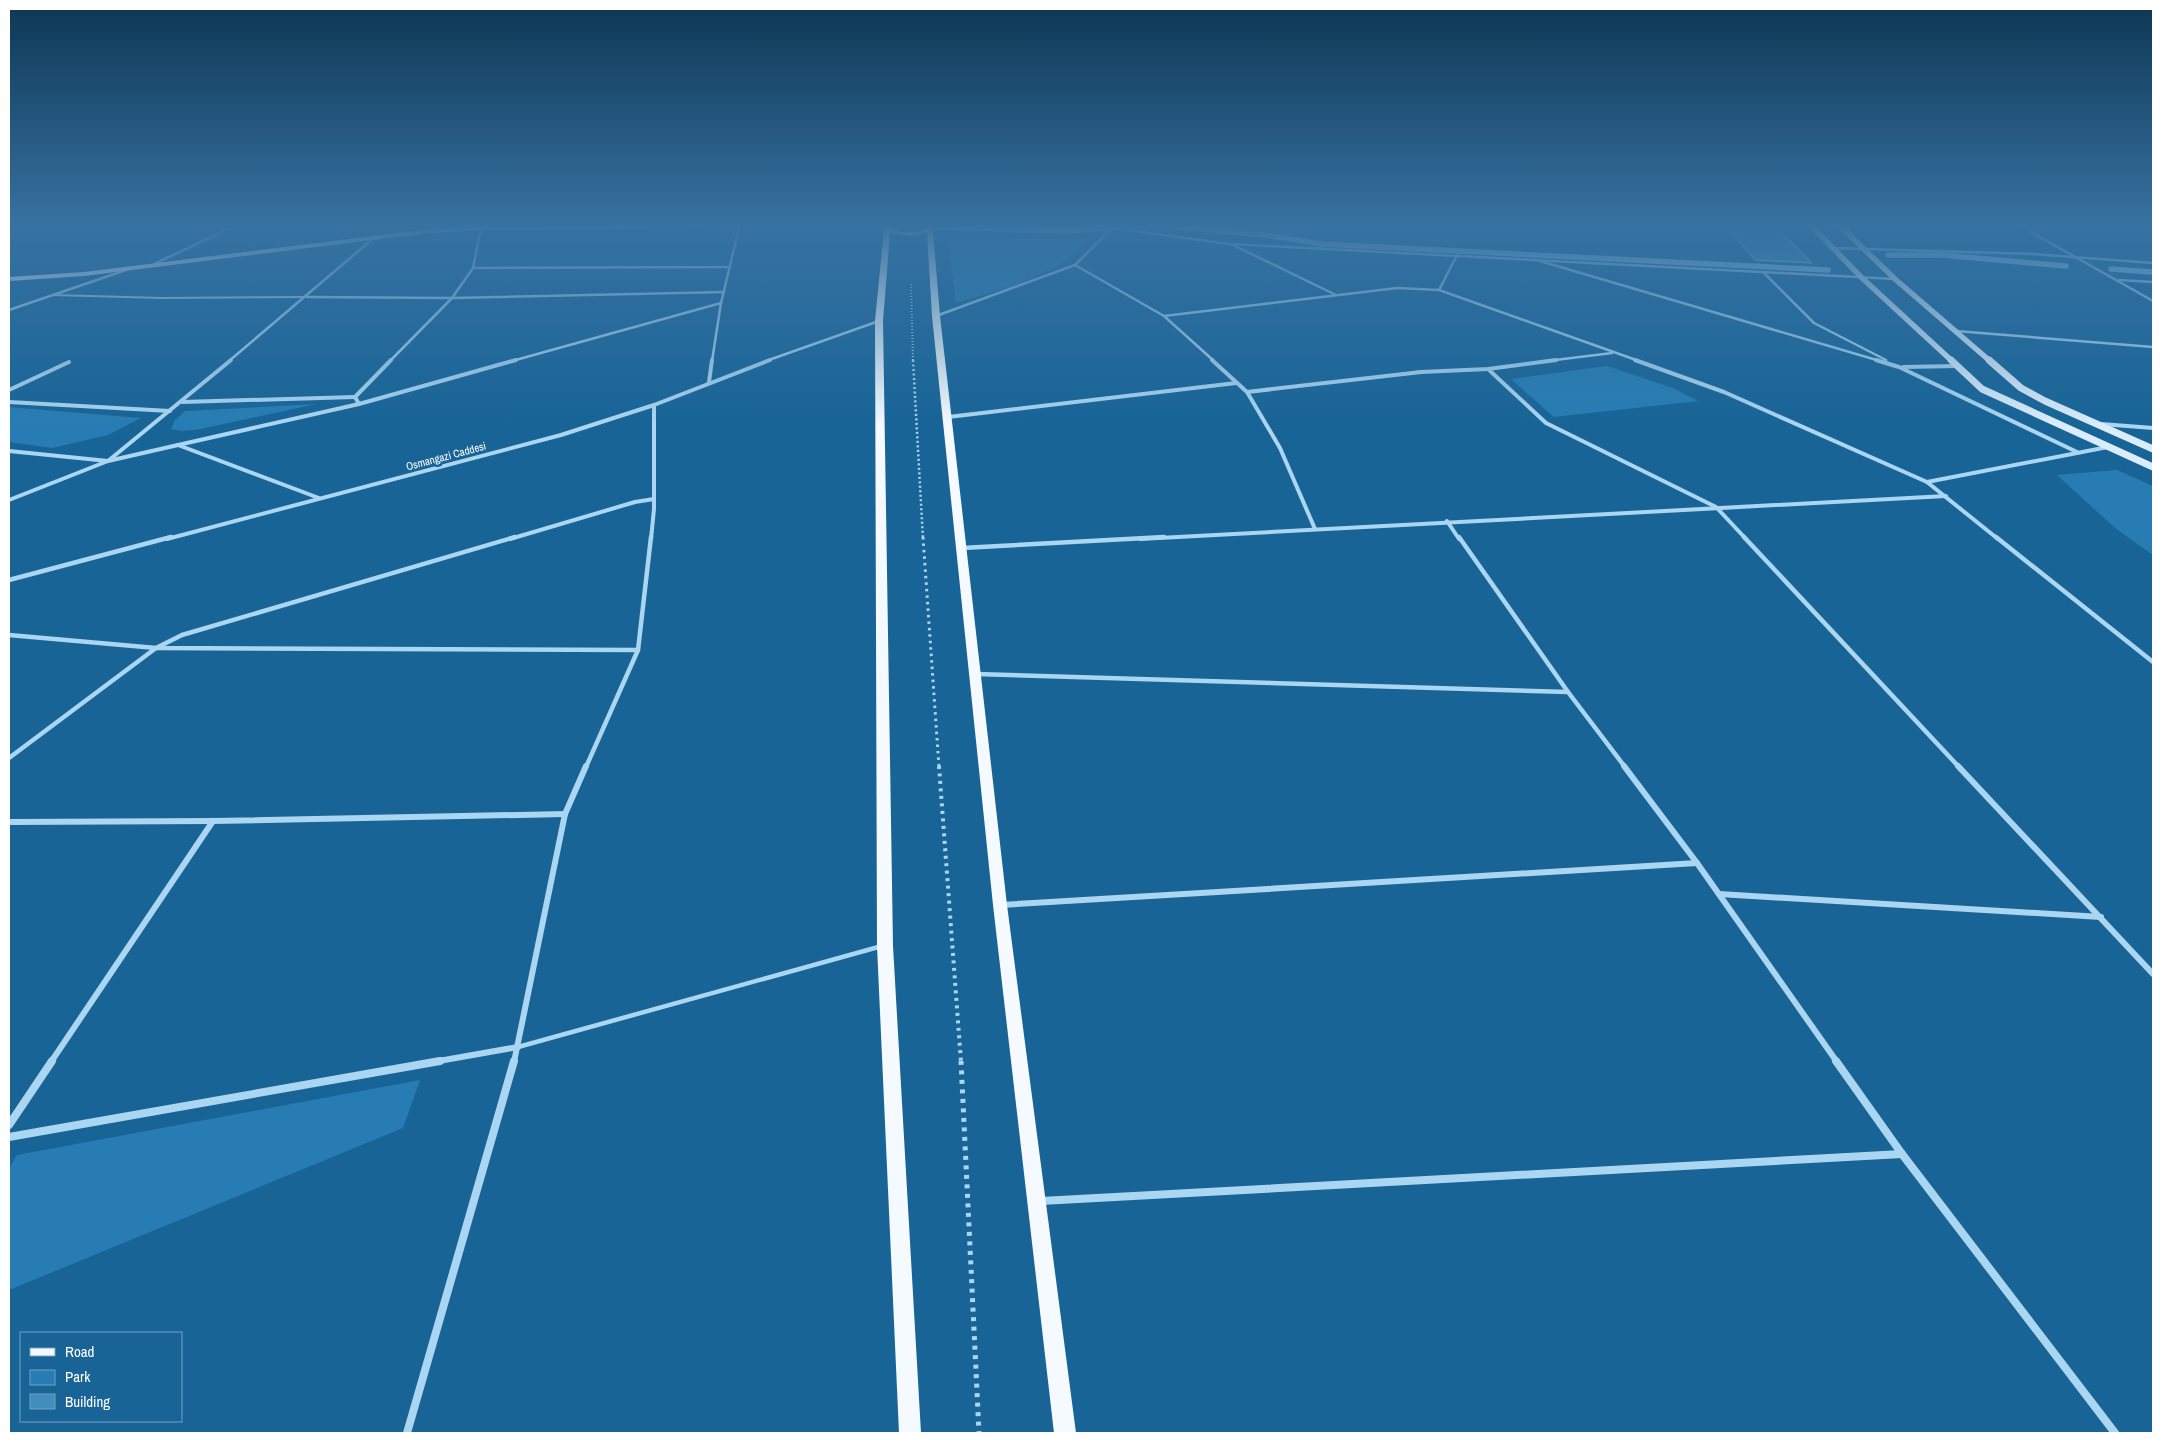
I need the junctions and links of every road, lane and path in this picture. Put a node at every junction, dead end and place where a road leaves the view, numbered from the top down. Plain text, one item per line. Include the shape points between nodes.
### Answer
1 (64, 291) edge
2 (314, 291) edge
3 (457, 291) edge
4 (881, 291) edge
5 (911, 291) edge
6 (936, 291) edge
7 (1003, 291) edge
8 (1121, 291) edge
9 (1327, 291) edge
10 (1372, 291) edge
11 (1443, 291) edge
12 (1644, 291) edge
13 (1783, 291) edge
14 (1877, 291) edge
15 (1909, 291) edge
16 (2136, 291) edge
17 (724, 292) joint
18 (53, 295) junction
19 (1337, 296) junction
20 (308, 297) junction
21 (452, 298) junction
22 (2153, 301) edge
23 (721, 303) junction
24 (9, 310) edge
25 (936, 316) junction
26 (1164, 316) junction
27 (879, 321) junction
28 (1956, 331) junction
29 (2153, 347) edge
30 (1614, 352) junction
31 (69, 362) dead end
32 (1957, 366) junction
33 (1900, 367) junction
34 (1488, 369) junction
35 (710, 382) junction
36 (1236, 384) junction
37 (9, 390) edge
38 (1247, 392) junction
39 (355, 397) junction
40 (9, 402) edge
41 (182, 402) junction
42 (359, 404) junction
43 (654, 405) junction
44 (170, 411) junction
45 (948, 417) junction
46 (2093, 423) junction
47 (2153, 428) edge
48 (178, 445) junction
49 (2108, 447) junction
50 (2153, 449) edge
51 (9, 452) edge
52 (2078, 452) junction
53 (108, 461) junction
54 (2153, 466) edge
55 (1928, 482) junction
56 (1947, 496) junction
57 (319, 498) junction
58 (9, 500) edge
59 (654, 500) junction
60 (1716, 507) junction
61 (1448, 521) junction
62 (1315, 529) junction
63 (962, 548) junction
64 (9, 580) edge
65 (9, 635) edge
66 (156, 648) junction
67 (638, 650) junction
68 (2153, 662) edge
69 (975, 674) junction
70 (1568, 692) junction
71 (9, 758) edge
72 (565, 814) junction
73 (213, 821) junction
74 (9, 822) edge
75 (1697, 863) junction
76 (1719, 894) junction
77 (1000, 905) junction
78 (2101, 917) junction
79 (885, 946) junction
80 (2153, 974) edge
81 (518, 1047) junction
82 (9, 1125) edge
83 (9, 1137) edge
84 (1902, 1154) junction
85 (1035, 1201) junction
86 (407, 1433) edge
87 (910, 1433) edge
88 (979, 1433) edge
89 (1065, 1433) edge
90 (2115, 1433) edge

1 - 18 street
2 - 20 street
3 - 21 street
4 - 27 main road
5 - 88 path via 913,378 926,587 963,1094
6 - 25 main road
7 - 25 street
8 - 26 street
9 - 19 street
10 - 19 street
11 - 30 street
12 - 33 street
13 - 33 street via 1814,323
14 - 32 main road
15 - 28 main road
16 - 22 street
17 - 21 street
17 - 23 street
18 - 20 lane
18 - 24 street
19 - 26 street
20 - 21 street
20 - 41 street
21 - 39 street
23 - 35 street
23 - 42 street
25 - 45 main road
26 - 36 street
27 - 35 street, Osmangazi Caddesi
27 - 79 main road
28 - 29 street
28 - 46 main road via 2021,388
30 - 34 street
30 - 55 street via 1724,392
31 - 37 street
32 - 33 street
32 - 49 main road via 1992,395
33 - 52 street
34 - 38 street via 1421,372
34 - 60 street via 1546,423
35 - 43 street, Osmangazi Caddesi
36 - 38 street
36 - 45 street
38 - 62 street via 1280,448
39 - 41 street
39 - 42 street
40 - 44 street
41 - 44 street
42 - 48 street
43 - 57 street, Osmangazi Caddesi via 561,435
43 - 59 street
44 - 53 street
45 - 63 main road
46 - 47 street
46 - 50 main road
48 - 53 street
48 - 57 street
49 - 52 street
49 - 54 main road
51 - 53 street
52 - 55 street
53 - 58 street
55 - 56 street
56 - 60 street
56 - 68 street
57 - 64 street, Osmangazi Caddesi
59 - 66 street via 635,502 201,628
59 - 67 street
60 - 61 street
60 - 78 street
61 - 62 street
61 - 70 street
62 - 63 street
63 - 69 main road
65 - 66 street
66 - 67 street
66 - 71 street
67 - 72 street
69 - 70 street
69 - 77 main road
70 - 75 street
72 - 73 street
72 - 81 street
73 - 74 street
73 - 82 street
75 - 76 street
75 - 77 street
76 - 78 street
76 - 84 street
77 - 85 main road
78 - 80 street
79 - 81 lane
79 - 87 main road
81 - 83 street
81 - 86 street
84 - 85 street
84 - 90 street
85 - 89 main road

